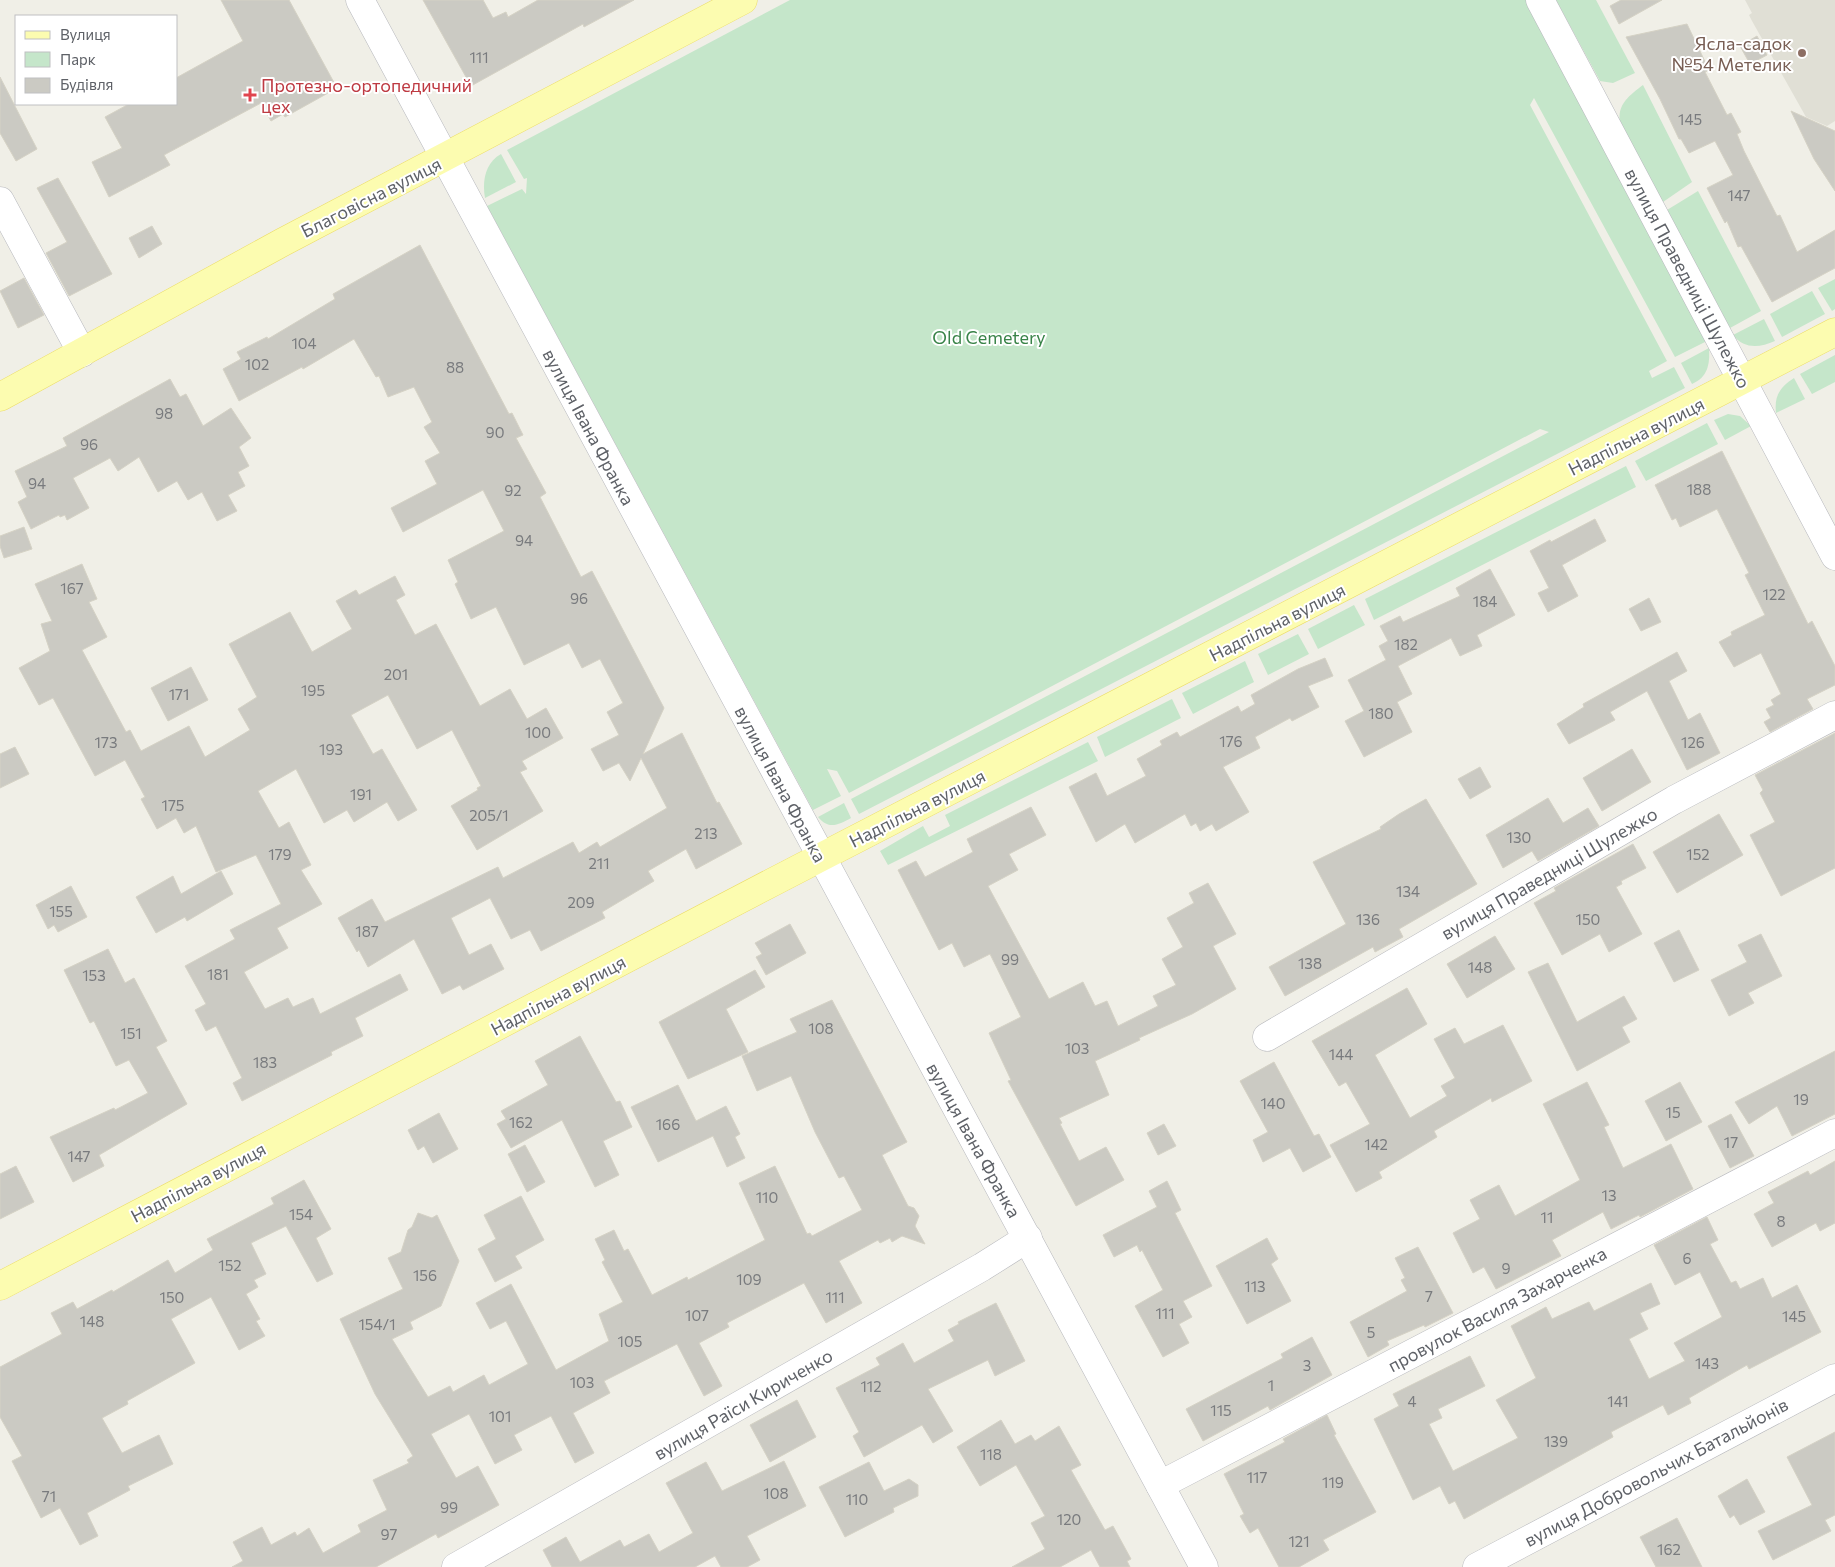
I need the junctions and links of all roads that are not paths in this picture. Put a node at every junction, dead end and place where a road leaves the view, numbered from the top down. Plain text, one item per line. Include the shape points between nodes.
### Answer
1 (360, 0) edge
2 (744, 0) edge
3 (1540, 0) edge
4 (445, 158) junction
5 (0, 201) edge
6 (1835, 332) edge
7 (82, 352) junction
8 (1742, 381) junction
9 (0, 397) edge
10 (1835, 556) edge
11 (1835, 715) edge
12 (821, 857) junction
13 (1267, 1037) dead end
14 (1835, 1133) edge
15 (1028, 1238) junction
16 (0, 1286) edge
17 (1835, 1378) edge
18 (1160, 1485) junction
19 (456, 1567) edge
20 (1204, 1567) edge
21 (1477, 1567) edge

1 - 4 street, вулиця Івана Франка
2 - 4 main road, Благовісна вулиця
3 - 8 street, вулиця Праведниці Шулежко
4 - 7 main road, Благовісна вулиця
4 - 12 street, вулиця Івана Франка
5 - 7 street
6 - 8 main road, Надпільна вулиця
7 - 9 main road, Благовісна вулиця
8 - 10 street, вулиця Праведниці Шулежко
8 - 12 main road, Надпільна вулиця
11 - 13 street, вулиця Праведниці Шулежко via 1674,800
12 - 15 street, вулиця Івана Франка
12 - 16 main road, Надпільна вулиця
14 - 18 street, провулок Василя Захарченка
15 - 18 street, вулиця Івана Франка
15 - 19 street, вулиця Раїси Кириченко
17 - 21 street, вулиця Добровольчих Батальйонів
18 - 20 street, вулиця Івана Франка

